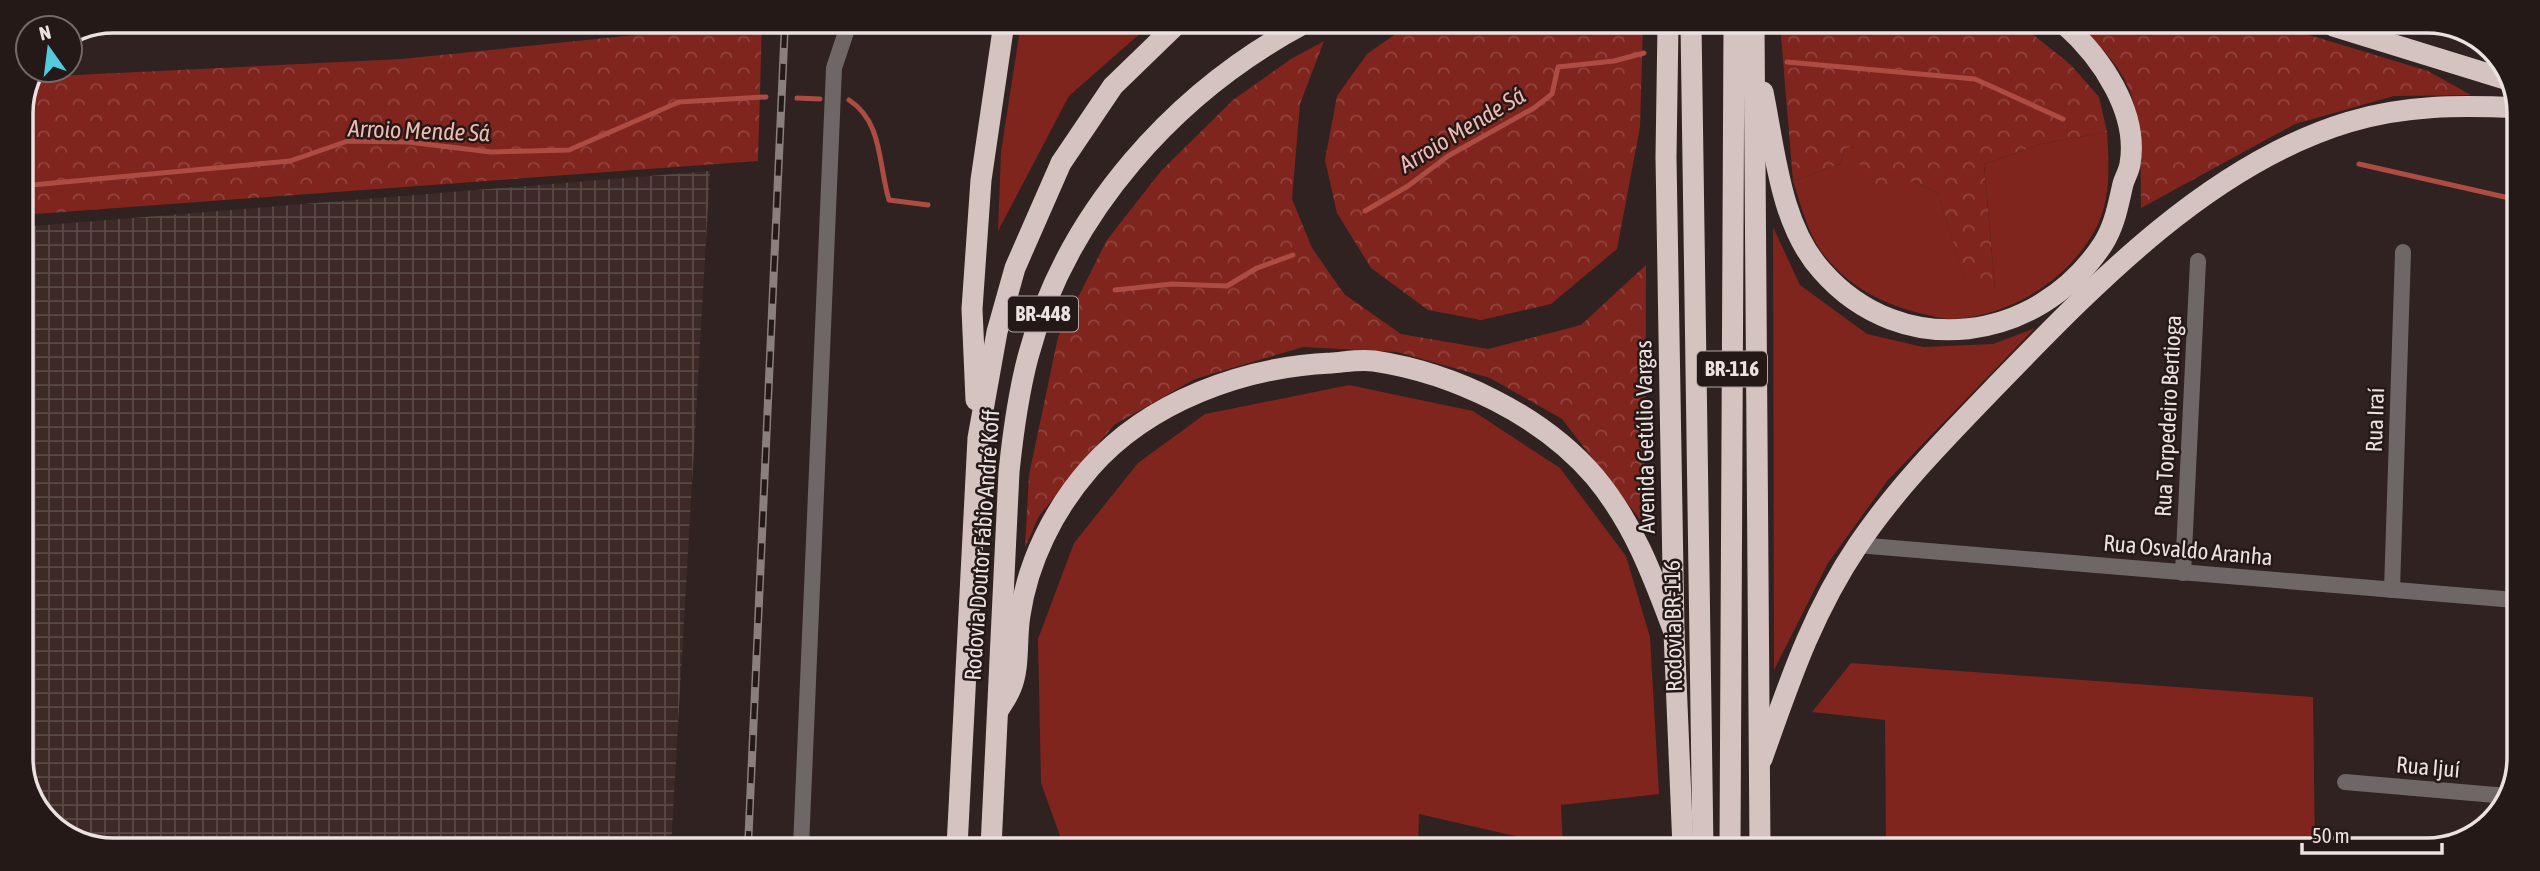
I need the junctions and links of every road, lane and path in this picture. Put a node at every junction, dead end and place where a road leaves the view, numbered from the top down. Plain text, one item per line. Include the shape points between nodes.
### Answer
1 (846, 33) edge
2 (1003, 33) edge
3 (1168, 33) edge
4 (1287, 33) edge
5 (1668, 33) edge
6 (1691, 33) edge
7 (1734, 33) edge
8 (1754, 33) edge
9 (2074, 33) edge
10 (2356, 33) edge
11 (1754, 49) junction
12 (2498, 77) edge
13 (2507, 107) edge
14 (2403, 252) dead end
15 (2198, 261) dead end
16 (978, 438) junction
17 (1857, 545) junction
18 (2183, 573) junction
19 (2392, 590) junction
20 (2507, 599) edge
21 (1674, 632) junction
22 (998, 711) junction
23 (1762, 758) junction
24 (2346, 782) dead end
25 (2497, 795) edge
26 (801, 838) edge
27 (957, 838) edge
28 (991, 838) edge
29 (1684, 838) edge
30 (1703, 838) edge
31 (1730, 838) edge
32 (1760, 838) edge

1 - 26 street via 834,68
2 - 16 highway, BR-448 via 981,180 972,309
3 - 16 highway, Rodovia Doutor Fábio André Koff / BR-448 via 1113,86 1061,163 1043,200 1015,268 997,332
4 - 22 highway, Rodovia Doutor Fábio André Koff / BR-448 via 1222,75 1179,111 1136,157 1080,237 1046,304 1015,412
5 - 21 highway, Avenida Getúlio Vargas
6 - 30 highway, Rodovia BR-116 / BR-116
7 - 31 highway, BR-116
8 - 11 highway
9 - 11 highway via 2110,77 2123,111 2130,164 2116,216 2104,243 2058,292 2003,323 1971,330 1934,330 1872,313 1820,270 1796,229 1783,188
10 - 12 highway
11 - 23 highway
13 - 17 highway via 2455,105 2350,121 2280,151 2235,177 2158,229 2028,354 1905,481
14 - 19 street, Rua Iraí
15 - 18 street, Rua Torpedeiro Bertioga
16 - 27 highway, Rodovia Doutor Fábio André Koff / BR-448
17 - 18 street, Rua Osvaldo Aranha
17 - 23 highway via 1796,658
18 - 19 street, Rua Osvaldo Aranha
19 - 20 street, Rua Osvaldo Aranha
21 - 22 highway via 1647,559 1623,514 1566,448 1482,394 1426,374 1372,361 1303,364 1243,376 1183,399 1124,435 1089,469 1034,556 1020,614 1012,687
21 - 29 highway, Avenida Getúlio Vargas
22 - 28 highway, Rodovia Doutor Fábio André Koff / BR-448
23 - 32 highway
24 - 25 street, Rua Ijuí

